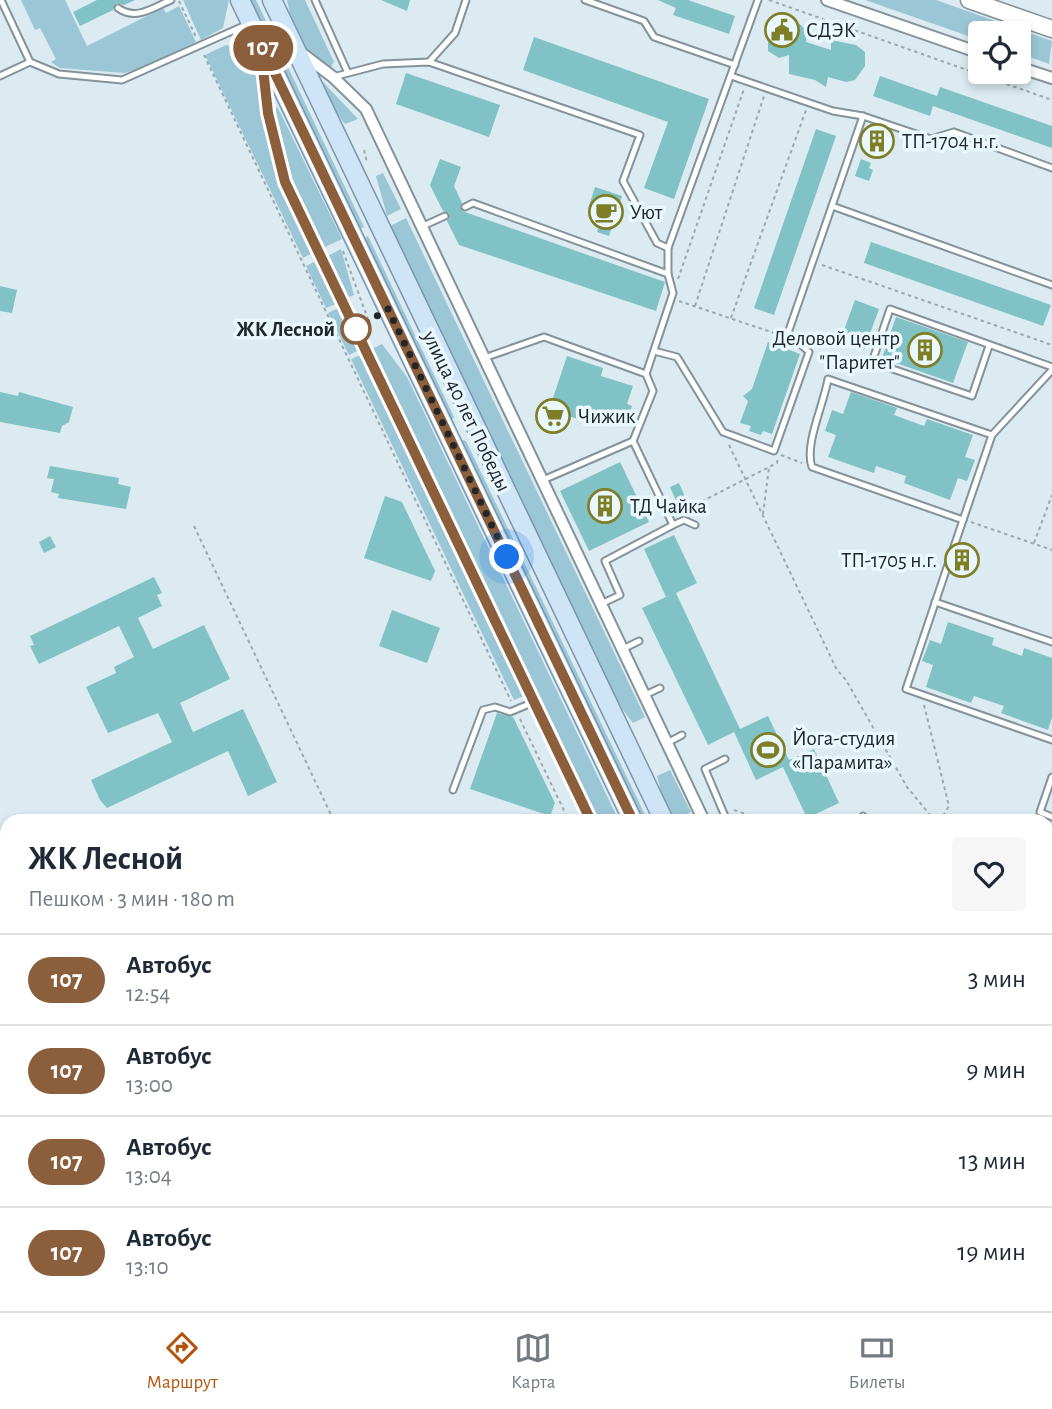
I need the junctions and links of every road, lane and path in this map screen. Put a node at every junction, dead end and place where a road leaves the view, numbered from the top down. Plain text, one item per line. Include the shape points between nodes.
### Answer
1 (1, 0) edge
2 (171, 0) edge
3 (179, 0) edge
4 (240, 0) edge
5 (272, 0) edge
6 (315, 0) edge
7 (466, 0) edge
8 (585, 0) edge
9 (758, 0) edge
10 (769, 0) edge
11 (827, 0) edge
12 (969, 0) edge
13 (118, 8) dead end
14 (251, 23) junction
15 (1052, 29) edge
16 (260, 42) junction
17 (200, 46) junction
18 (292, 46) junction
19 (968, 49) edge
20 (30, 62) junction
21 (429, 62) junction
22 (735, 65) junction
23 (347, 71) junction
24 (1031, 71) edge
25 (0, 76) edge
26 (731, 76) junction
27 (332, 77) junction
28 (1052, 78) edge
29 (747, 81) junction
30 (767, 88) junction
31 (1052, 100) edge
32 (808, 102) junction
33 (863, 116) junction
34 (1052, 168) edge
35 (832, 206) junction
36 (464, 207) dead end
37 (445, 216) dead end
38 (422, 227) junction
39 (341, 248) dead end
40 (668, 248) junction
41 (813, 262) junction
42 (668, 274) junction
43 (1052, 285) edge
44 (672, 296) junction
45 (695, 306) junction
46 (731, 318) junction
47 (369, 322) dead end
48 (782, 335) dead end
49 (1052, 345) edge
50 (989, 346) junction
51 (654, 351) junction
52 (809, 352) junction
53 (484, 358) junction
54 (1052, 368) edge
55 (646, 374) junction
56 (828, 379) junction
57 (474, 426) junction
58 (723, 432) junction
59 (992, 435) junction
60 (449, 438) junction
61 (632, 441) junction
62 (769, 467) junction
63 (812, 467) junction
64 (745, 479) junction
65 (543, 480) junction
66 (1052, 495) edge
67 (691, 507) dead end
68 (762, 515) junction
69 (963, 520) junction
70 (695, 524) dead end
71 (673, 525) junction
72 (194, 526) dead end
73 (1034, 544) junction
74 (1052, 550) edge
75 (935, 602) junction
76 (601, 604) junction
77 (639, 641) dead end
78 (1052, 642) edge
79 (622, 649) junction
80 (660, 688) dead end
81 (921, 694) junction
82 (645, 695) junction
83 (534, 702) junction
84 (516, 710) junction
85 (682, 736) dead end
86 (1052, 740) edge
87 (667, 743) junction
88 (725, 759) dead end
89 (1052, 777) edge
90 (453, 790) dead end
91 (723, 806) junction
92 (331, 814) edge
93 (566, 814) edge
94 (588, 814) edge
95 (630, 814) edge
96 (661, 814) edge
97 (701, 814) edge
98 (725, 814) edge
99 (745, 814) edge
100 (929, 814) edge
101 (944, 814) edge
102 (1043, 814) edge

1 - 20 lane
2 - 13 lane via 136,15
3 - 17 path
4 - 14 main road, улица 40 лет Победы
5 - 18 main road, улица 40 лет Победы
6 - 23 lane
7 - 21 lane via 455,33
8 - 22 lane via 644,21 654,37
9 - 22 lane
10 - 31 path
11 - 19 street
12 - 15 main road
14 - 16 main road, улица 40 лет Победы
14 - 17 lane
16 - 60 main road, улица 40 лет Победы
16 - 83 street, улица 40 лет Победы via 268,113 285,182
17 - 20 lane via 122,80 59,74
17 - 84 path
18 - 27 street
18 - 57 main road, улица 40 лет Победы
20 - 25 lane
21 - 23 lane
21 - 40 lane via 640,135 623,181 657,243
22 - 26 lane
23 - 27 lane
24 - 28 street
26 - 29 lane
26 - 40 lane
27 - 38 street via 366,109
29 - 30 lane
29 - 44 path
30 - 32 lane
30 - 45 path
32 - 33 lane
32 - 46 path
33 - 34 lane via 931,139 954,132
33 - 35 lane
35 - 41 lane
35 - 43 lane
36 - 42 lane via 473,203
37 - 38 lane
38 - 53 street
39 - 47 path
40 - 42 lane
41 - 49 path
41 - 52 lane via 788,333
42 - 44 lane
44 - 45 path
44 - 51 lane
45 - 46 path
46 - 48 path
50 - 50 lane via 890,309 872,362 972,396
50 - 54 lane
51 - 55 lane
51 - 58 lane via 677,357
52 - 56 path via 827,363
52 - 58 lane via 774,451
53 - 55 lane via 544,337
53 - 65 street
54 - 59 lane
55 - 61 lane via 653,391
56 - 59 lane
56 - 63 lane via 807,454
57 - 60 main road
57 - 96 main road, улица 40 лет Победы
58 - 64 path
59 - 69 lane
60 - 95 main road, улица 40 лет Победы
61 - 65 lane
61 - 71 lane
62 - 63 path via 780,455
62 - 64 path
62 - 68 path
63 - 69 lane
64 - 67 path
64 - 68 path
65 - 76 street
66 - 73 path
68 - 100 path via 837,670 907,787
69 - 73 path
69 - 75 lane
70 - 71 lane via 684,520
71 - 76 lane via 605,561 620,595
72 - 92 path
73 - 74 path
75 - 78 lane
75 - 81 lane via 906,689
76 - 79 street
77 - 79 lane
79 - 82 street
80 - 82 lane
81 - 86 lane
81 - 101 path via 949,806
82 - 87 street
83 - 84 lane
83 - 94 street, улица 40 лет Победы
84 - 90 lane via 483,710
84 - 93 path
85 - 87 lane
87 - 97 street
88 - 91 lane via 705,769
89 - 102 lane
91 - 98 lane
91 - 99 path

